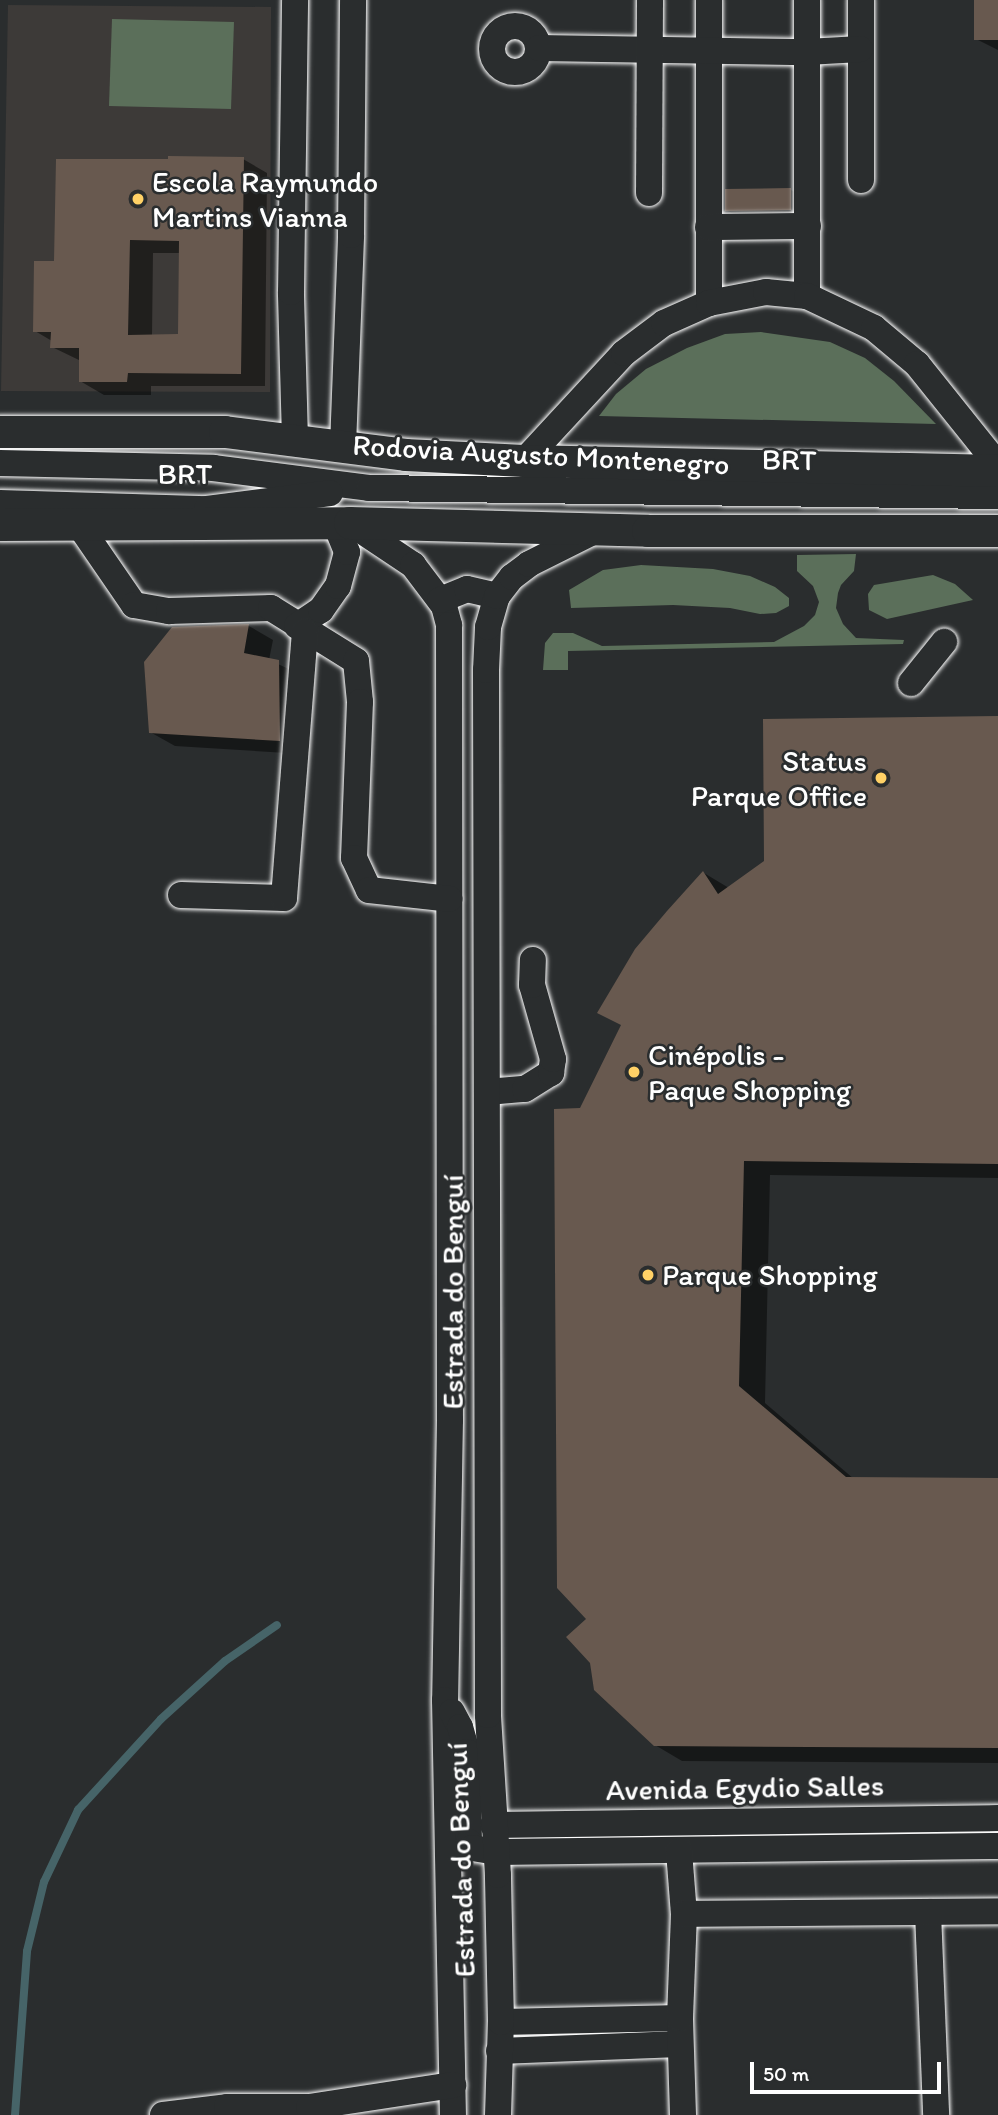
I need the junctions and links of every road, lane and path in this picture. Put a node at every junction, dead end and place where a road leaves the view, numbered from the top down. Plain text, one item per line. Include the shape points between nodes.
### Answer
1 (295, 0) edge
2 (353, 0) edge
3 (650, 0) edge
4 (709, 0) edge
5 (807, 0) edge
6 (861, 0) edge
7 (539, 48) dead end
8 (860, 49) junction
9 (650, 50) junction
10 (709, 51) junction
11 (807, 52) junction
12 (862, 180) dead end
13 (649, 193) dead end
14 (808, 226) junction
15 (708, 227) junction
16 (807, 296) junction
17 (709, 303) junction
18 (0, 432) edge
19 (295, 439) junction
20 (343, 446) junction
21 (524, 461) junction
22 (0, 463) edge
23 (998, 465) edge
24 (998, 471) edge
25 (369, 488) junction
26 (998, 496) edge
27 (0, 503) edge
28 (342, 523) junction
29 (0, 525) edge
30 (79, 525) junction
31 (600, 528) junction
32 (998, 531) edge
33 (497, 596) junction
34 (440, 600) junction
35 (301, 629) junction
36 (944, 642) dead end
37 (911, 683) dead end
38 (181, 895) dead end
39 (450, 899) junction
40 (534, 960) dead end
41 (487, 1092) junction
42 (486, 1418) junction
43 (450, 1420) junction
44 (445, 1700) junction
45 (998, 1818) edge
46 (494, 1825) junction
47 (998, 1846) edge
48 (679, 1851) junction
49 (497, 1853) junction
50 (998, 1911) edge
51 (928, 1912) junction
52 (684, 1914) junction
53 (501, 2022) junction
54 (680, 2031) junction
55 (499, 2051) junction
56 (453, 2085) junction
57 (163, 2115) edge
58 (453, 2115) edge
59 (498, 2115) edge
60 (683, 2115) edge
61 (936, 2115) edge

1 - 19 street via 291,292
2 - 20 street
3 - 9 street
4 - 10 street
5 - 11 street
6 - 8 street
7 - 9 street
8 - 11 street
8 - 12 street
9 - 10 street
9 - 13 street
10 - 11 street
10 - 15 street
11 - 14 street
14 - 15 street
14 - 16 street
15 - 17 street
16 - 17 street via 766,292
16 - 23 street via 874,328 917,364
17 - 21 street via 664,323 624,353
18 - 19 main road, Rodovia Augusto Montenegro via 225,432
19 - 20 main road, Rodovia Augusto Montenegro
20 - 21 main road, Rodovia Augusto Montenegro via 406,455
21 - 24 main road, Rodovia Augusto Montenegro
22 - 25 street, BRT via 213,468
25 - 26 street, BRT
25 - 27 street, BRT via 207,509
28 - 30 main road
28 - 31 main road
28 - 34 street, Estrada do Benguí via 414,565
28 - 35 street via 347,552 338,586
29 - 30 main road
30 - 35 street via 135,605 169,611 271,608
31 - 32 main road
31 - 33 street, Estrada do Benguí via 529,564
33 - 34 street via 467,589
33 - 41 street, Estrada do Benguí via 488,627 486,670
34 - 39 street, Estrada do Benguí via 449,625
35 - 38 street via 284,898
35 - 39 street via 356,661 360,702 354,858 369,890
36 - 37 street
39 - 43 street, Estrada do Benguí
40 - 41 street via 532,985 553,1059 551,1073 525,1088
41 - 42 street, Estrada do Benguí
42 - 43 street
42 - 46 street, Estrada do Benguí via 488,1715
43 - 44 street, Estrada do Benguí
44 - 49 street via 467,1752 470,1846
44 - 56 street, Estrada do Benguí
45 - 46 street, Avenida Egydio Salles
46 - 49 street, Estrada do Benguí
47 - 48 street, Avenida Egydio Salles
48 - 49 street, Avenida Egydio Salles
48 - 52 street
49 - 53 street, Estrada do Benguí
50 - 51 street
51 - 52 street
51 - 61 street
52 - 54 street
53 - 54 street
53 - 55 street, Estrada do Benguí
54 - 55 street
54 - 60 street
55 - 59 street, Estrada do Benguí
56 - 57 street via 309,2107 227,2107
56 - 58 street, Estrada do Benguí

